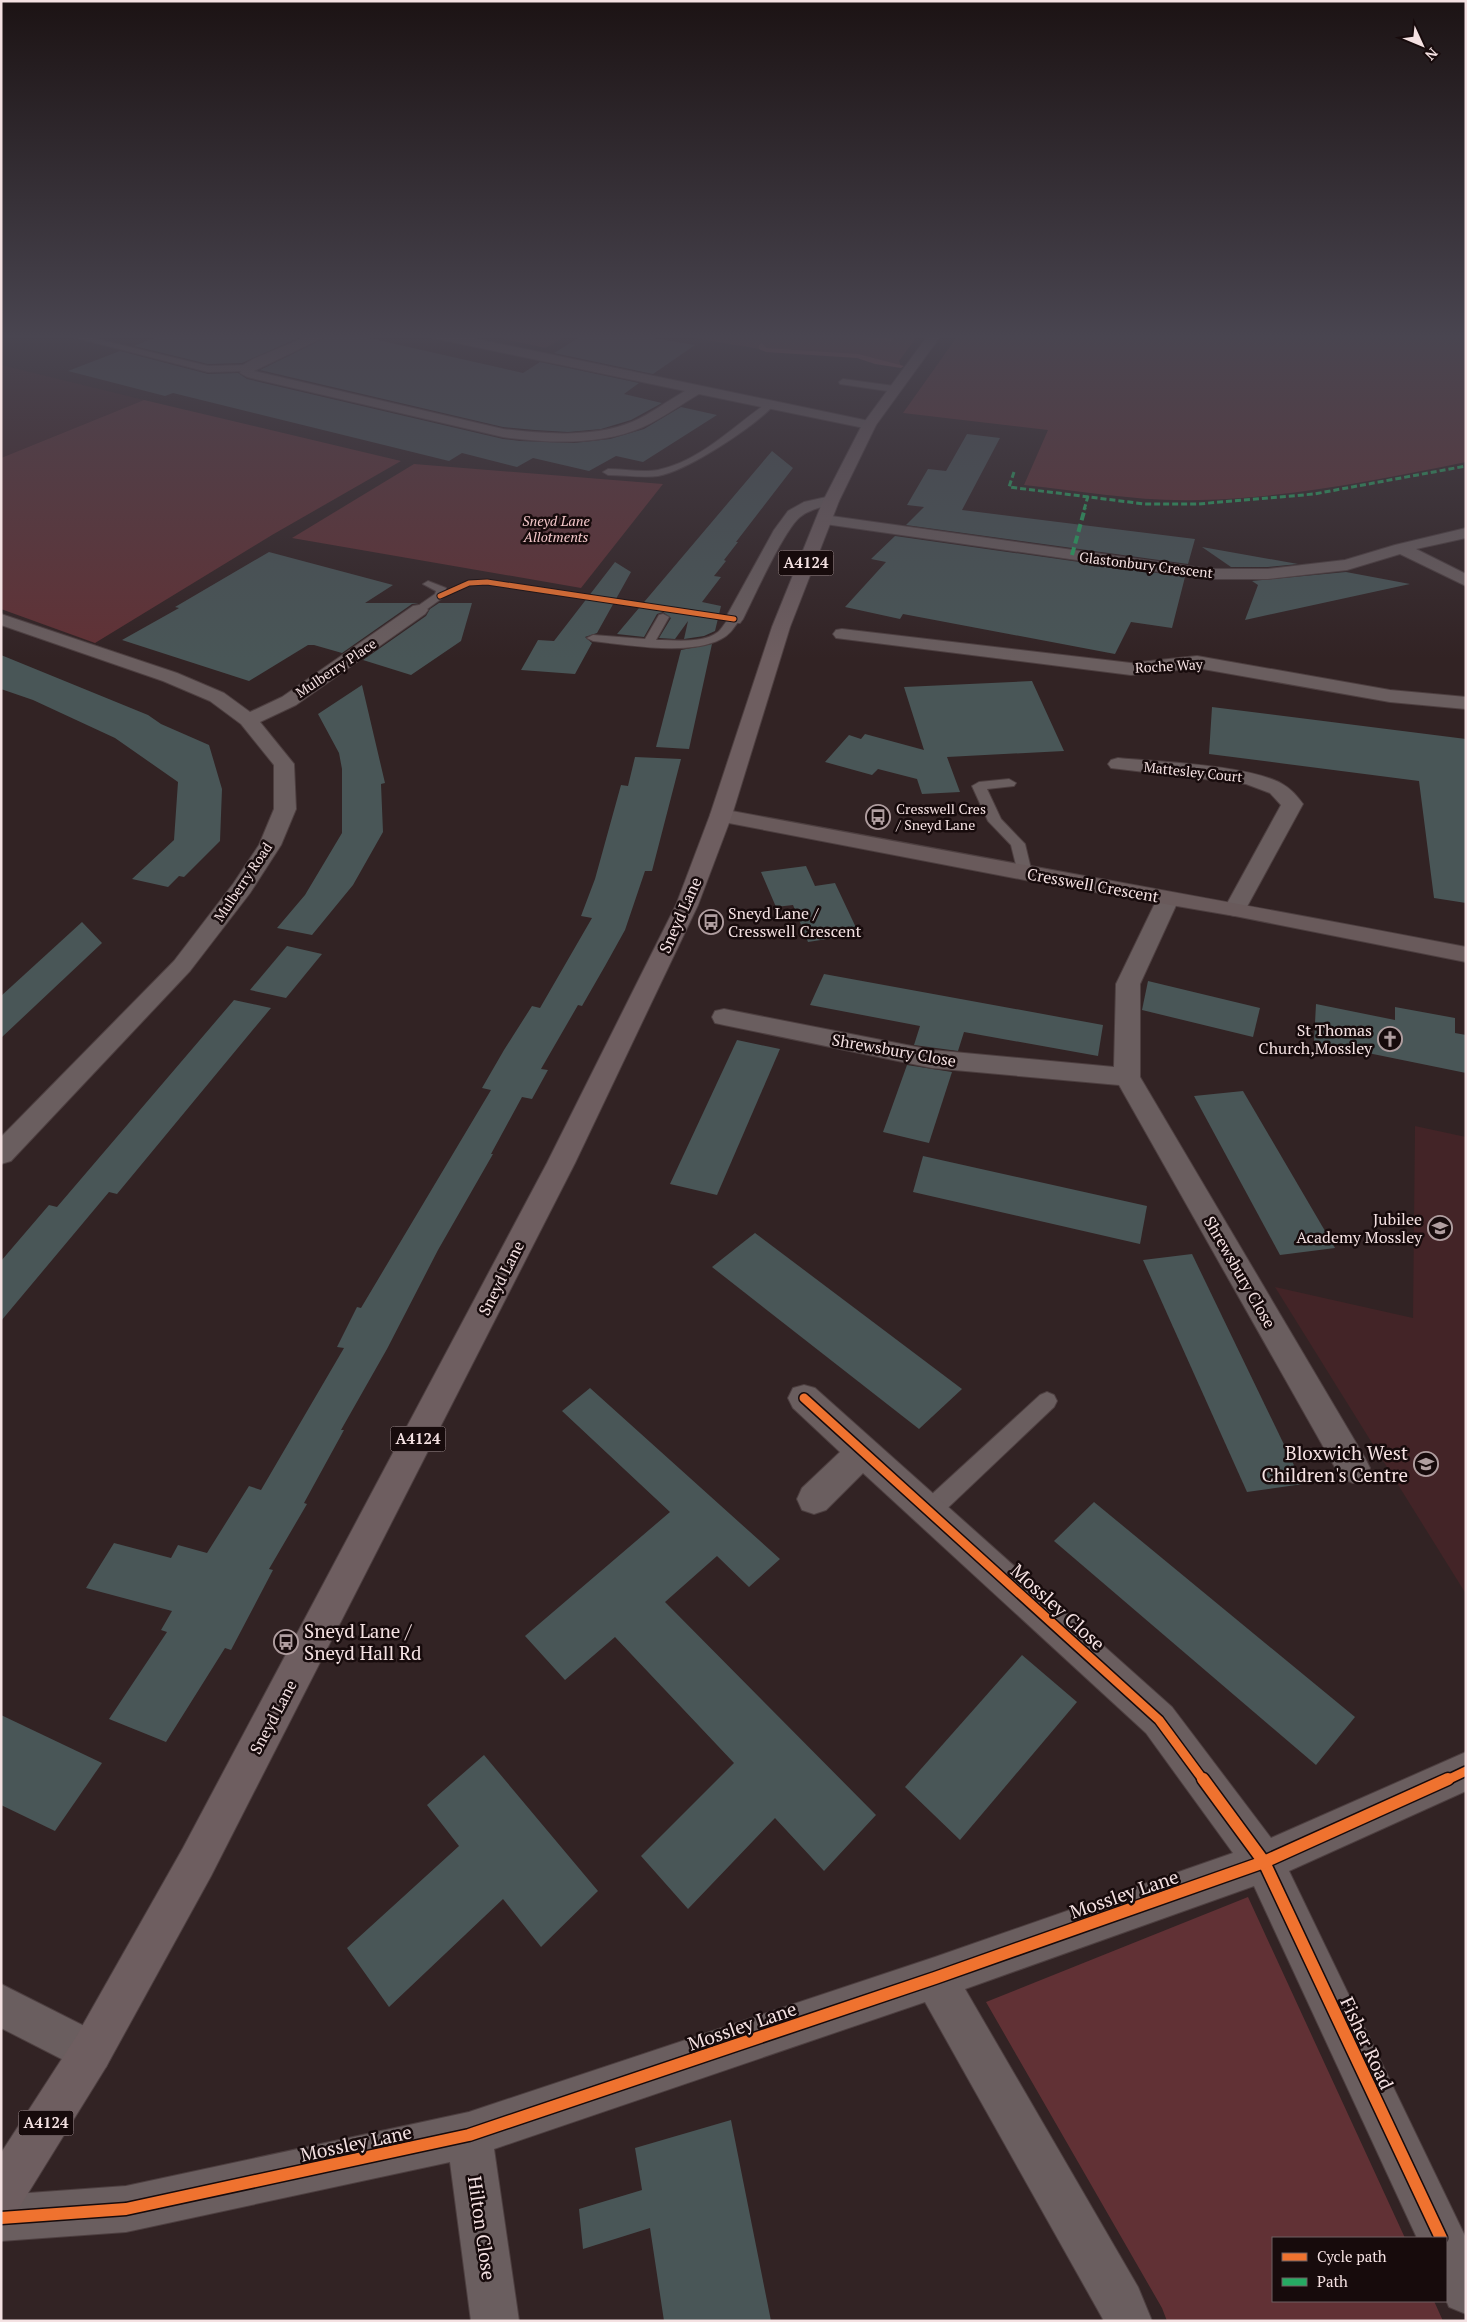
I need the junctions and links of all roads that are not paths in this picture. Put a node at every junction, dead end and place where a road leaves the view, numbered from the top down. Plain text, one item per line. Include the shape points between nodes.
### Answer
1 (717, 442) edge
2 (861, 442) edge
3 (608, 472) dead end
4 (831, 501) junction
5 (824, 520) junction
6 (1466, 533) edge
7 (1401, 548) junction
8 (1466, 581) edge
9 (428, 584) dead end
10 (419, 610) joint
11 (663, 617) dead end
12 (734, 619) joint
13 (1, 620) edge
14 (841, 634) dead end
15 (593, 638) dead end
16 (649, 642) junction
17 (1466, 703) edge
18 (248, 720) junction
19 (1118, 764) dead end
20 (1008, 783) dead end
21 (721, 815) junction
22 (1025, 873) junction
23 (1168, 899) junction
24 (1235, 910) junction
25 (1466, 956) edge
26 (724, 1017) dead end
27 (1127, 1078) junction
28 (1, 1154) edge
29 (804, 1398) dead end
30 (1047, 1401) dead end
31 (862, 1452) junction
32 (1353, 1468) dead end
33 (814, 1499) dead end
34 (928, 1512) junction
35 (1466, 1771) edge
36 (1264, 1862) junction
37 (935, 1978) junction
38 (1, 2005) edge
39 (91, 2052) junction
40 (469, 2135) junction
41 (1, 2194) edge
42 (1, 2218) edge
43 (1441, 2237) edge
44 (1447, 2250) edge
45 (1466, 2290) edge
46 (495, 2321) edge
47 (1128, 2321) edge

1 - 3 lane via 658,473
2 - 4 main road, Sneyd Lane / A4124
4 - 5 main road, Sneyd Lane / A4124
4 - 12 street via 810,505 794,514
5 - 7 street, Glastonbury Crescent via 1209,574 1268,574 1347,565
5 - 21 main road, Sneyd Lane / A4124 via 781,627
6 - 7 street, Glastonbury Crescent
7 - 8 street
9 - 10 lane via 442,590 440,596
10 - 18 street, Mulberry Place via 272,711
11 - 16 lane
12 - 16 lane via 725,633 712,639 692,643
13 - 18 street, Mulberry Road via 170,677 217,697
14 - 17 street, Roche Way via 1131,669 1197,662 1390,696
15 - 16 lane
18 - 28 street, Mulberry Road via 284,764 285,809 270,845 242,888 182,966
19 - 24 street, Mattesley Court via 1250,778 1277,789 1292,804
20 - 22 lane via 979,786 995,821 1018,844
21 - 22 street, Cresswell Crescent
21 - 39 main road, Sneyd Lane / A4124 via 687,905 566,1154 197,1862
22 - 23 street, Cresswell Crescent
23 - 24 street, Cresswell Crescent
23 - 27 street via 1128,984
24 - 25 street, Cresswell Crescent
26 - 27 street, Shrewsbury Close via 756,1015 932,1058
27 - 32 street, Shrewsbury Close
29 - 31 street, Mossley Close
30 - 34 lane
31 - 33 street
31 - 34 street, Mossley Close
34 - 36 street, Mossley Close via 1159,1720
35 - 36 street, Mossley Lane
36 - 37 street, Mossley Lane
36 - 43 street, Fisher Road
37 - 40 street, Mossley Lane
37 - 47 street via 1122,2304
38 - 39 street
39 - 41 main road, Sneyd Lane / A4124
40 - 42 street, Mossley Lane via 126,2209
40 - 46 street, Hilton Close
44 - 45 street

